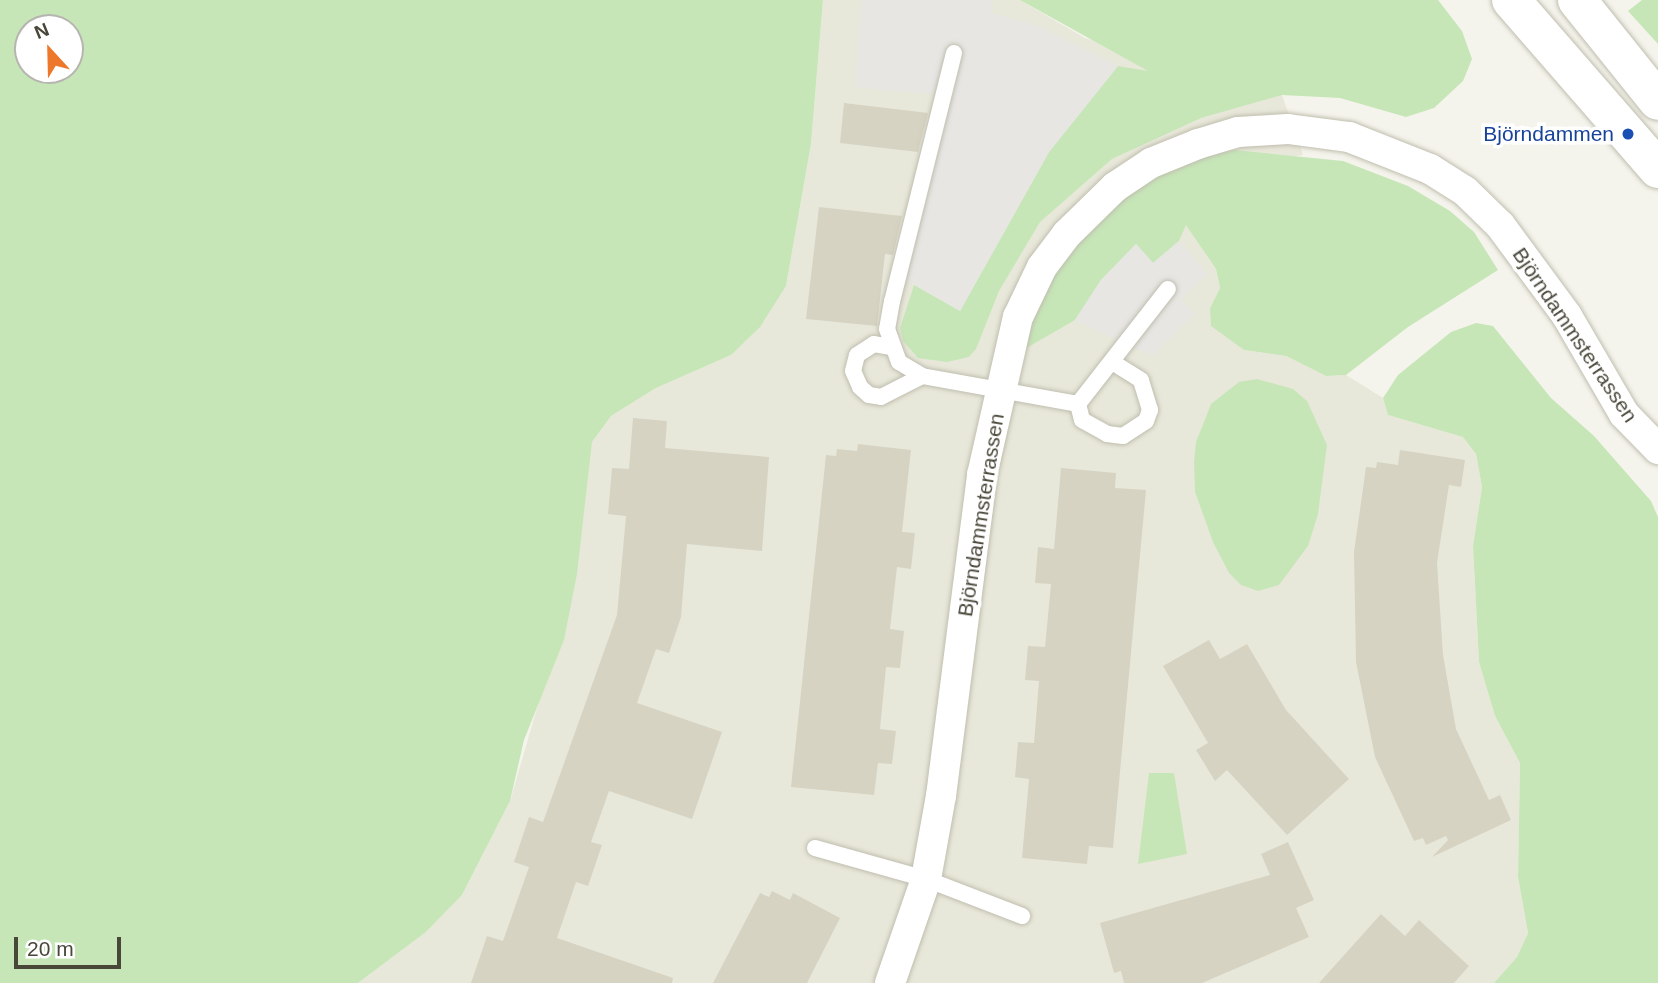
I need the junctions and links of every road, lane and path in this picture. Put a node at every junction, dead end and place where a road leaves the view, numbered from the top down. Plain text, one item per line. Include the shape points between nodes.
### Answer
1 (1511, 0) edge
2 (1577, 0) edge
3 (954, 53) dead end
4 (1658, 101) edge
5 (1658, 169) edge
6 (1168, 289) dead end
7 (891, 347) junction
8 (1111, 362) junction
9 (922, 376) junction
10 (1000, 391) junction
11 (1078, 404) junction
12 (1658, 449) edge
13 (815, 848) dead end
14 (926, 879) junction
15 (1022, 916) dead end
16 (890, 983) edge

1 - 5 street
2 - 4 street
3 - 7 lane via 892,301 887,329
6 - 8 lane
7 - 9 lane via 899,362
7 - 9 lane via 874,344 857,355 853,371 860,387 881,397
8 - 11 lane
8 - 11 lane via 1141,380 1150,410 1146,421 1123,436 1107,434 1082,420
9 - 10 lane
10 - 11 lane
10 - 12 street, Björndammsterrassen via 1018,317 1042,267 1086,212 1152,163 1238,132 1288,129 1349,137 1387,149 1465,191 1500,225 1550,290 1624,414
10 - 14 street, Björndammsterrassen via 982,475
13 - 14 lane
14 - 15 lane
14 - 16 street, Björndammsterrassen

